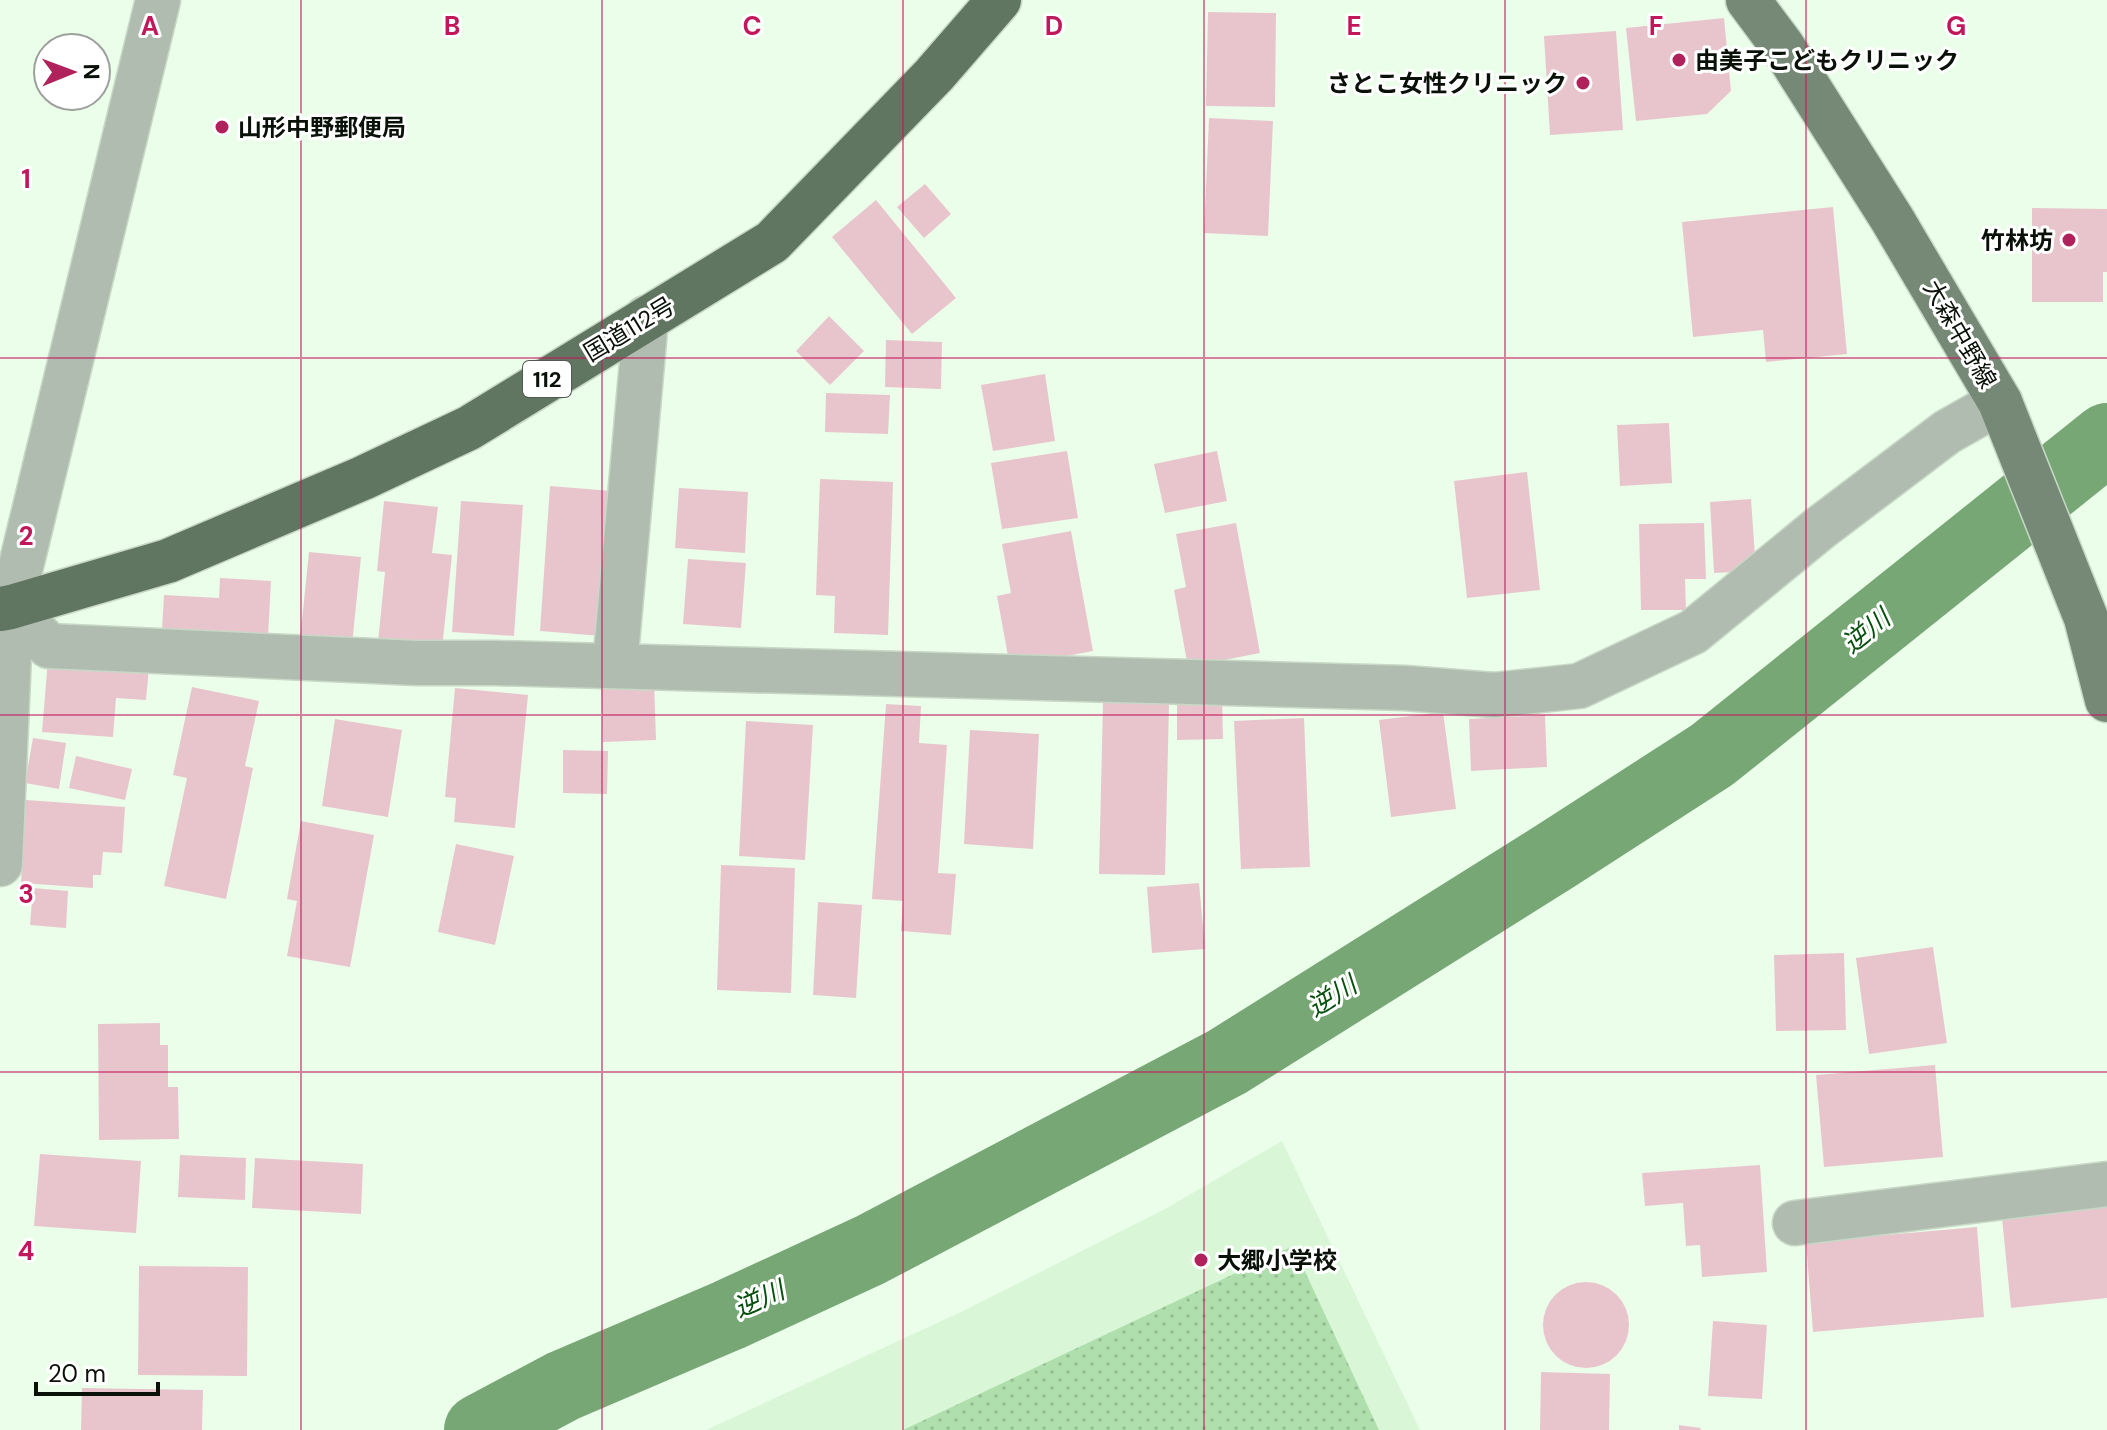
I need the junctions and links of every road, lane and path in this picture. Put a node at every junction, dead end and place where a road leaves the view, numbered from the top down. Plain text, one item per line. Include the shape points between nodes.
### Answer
1 (158, 0) edge
2 (999, 0) edge
3 (1748, 0) edge
4 (646, 318) junction
5 (2000, 402) junction
6 (6, 608) edge
7 (615, 665) junction
8 (2107, 700) edge
9 (0, 864) edge
10 (2107, 1184) edge
11 (1795, 1223) dead end

1 - 6 street
2 - 4 highway, 国道112号 / 112 via 772,242
3 - 5 main road, 大森中野線 via 1884,207
4 - 6 highway, 国道112号 / 112 via 469,428 363,478 168,561
4 - 7 street
5 - 7 street via 1947,432 1693,632 1579,686 1494,695
5 - 8 main road, 大森中野線 via 2086,618
6 - 7 street via 49,646 427,663
6 - 9 street
10 - 11 street

